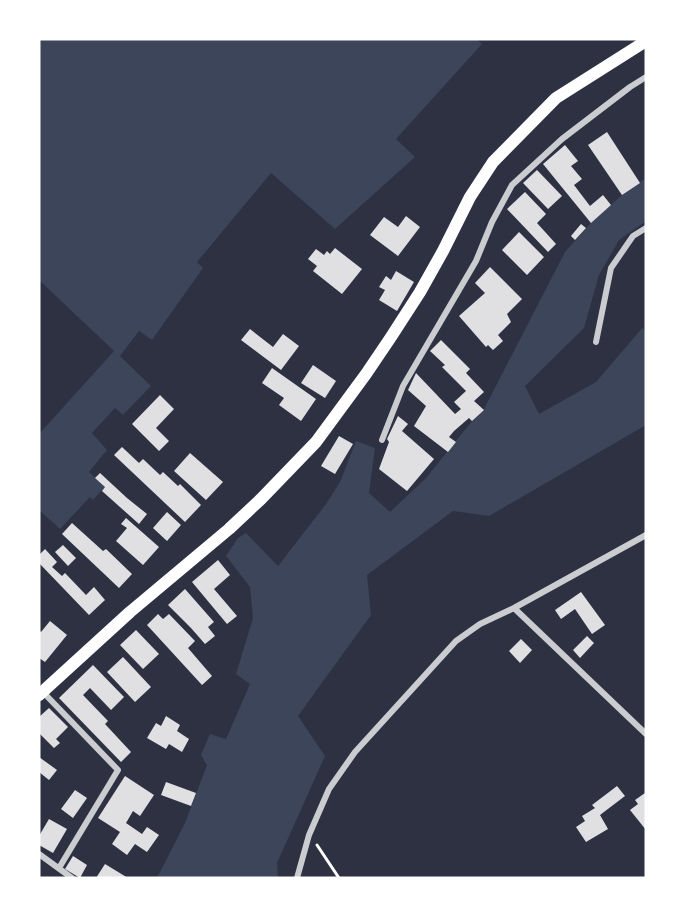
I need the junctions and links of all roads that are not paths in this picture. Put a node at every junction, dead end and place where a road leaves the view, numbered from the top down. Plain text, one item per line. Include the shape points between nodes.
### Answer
1 (646, 40) edge
2 (646, 77) edge
3 (646, 228) edge
4 (596, 342) dead end
5 (382, 440) dead end
6 (646, 535) edge
7 (514, 608) junction
8 (41, 693) edge
9 (646, 734) edge
10 (39, 854) edge
11 (59, 868) junction
12 (72, 878) edge
13 (297, 878) edge

1 - 8 main road via 556,98 493,162 420,292 316,442 261,500
2 - 5 street via 562,139 512,185 476,261 403,386
3 - 4 street via 633,236 611,268
6 - 7 street
7 - 9 street
7 - 13 street via 456,641 355,752 329,789 309,835
8 - 11 street via 118,770
10 - 11 street
11 - 12 street

